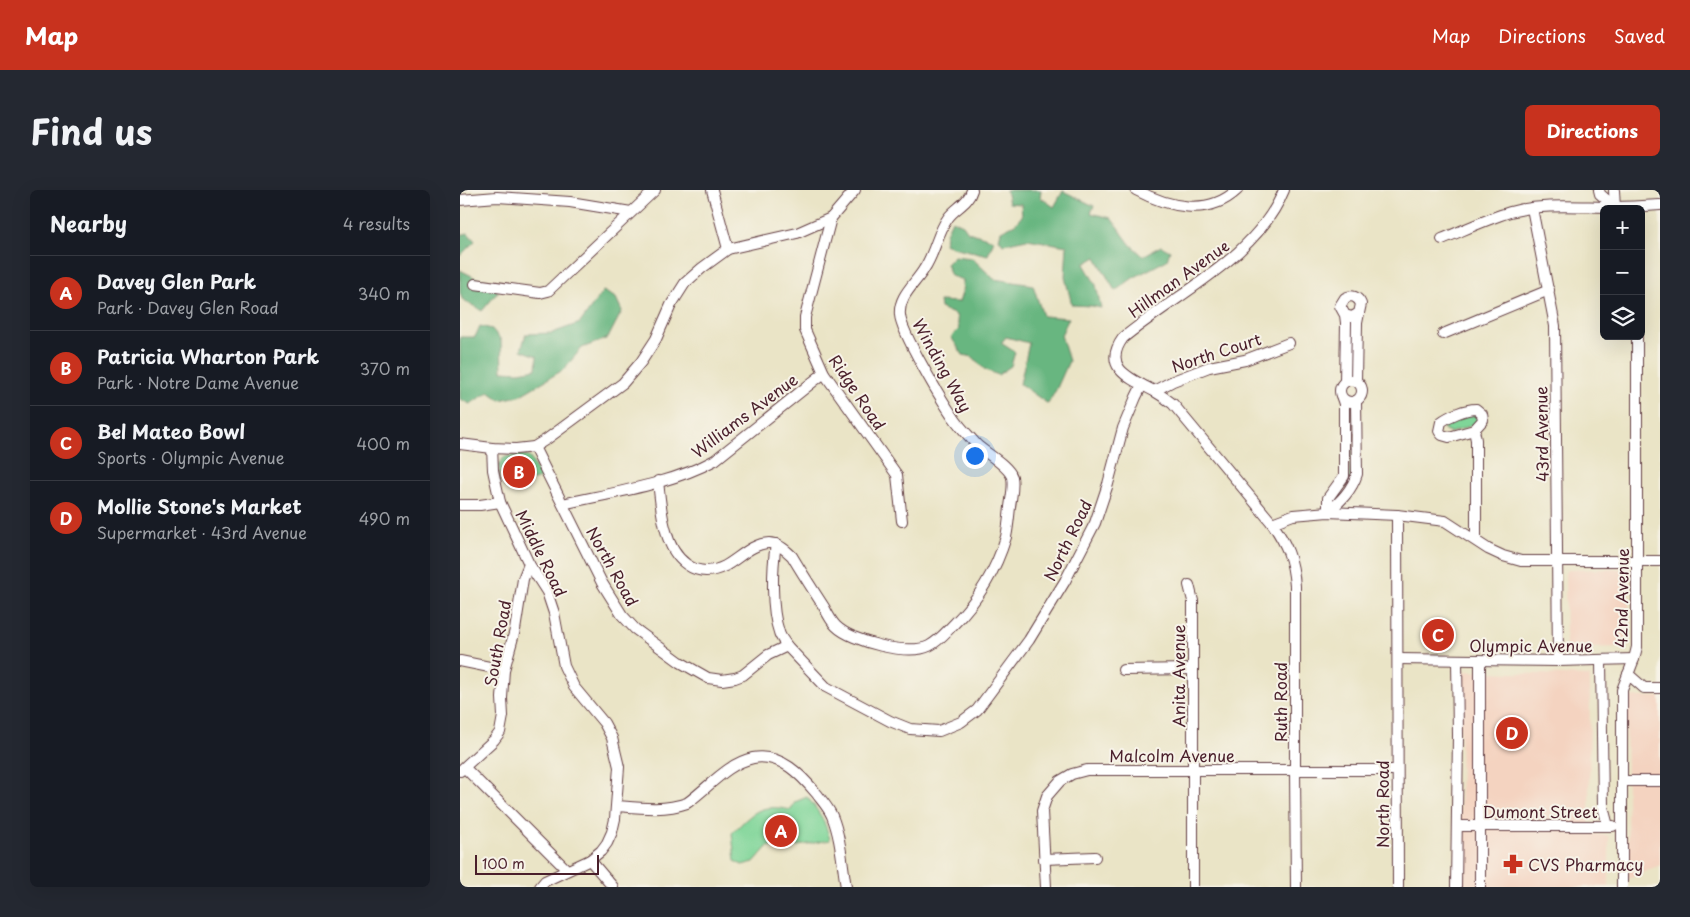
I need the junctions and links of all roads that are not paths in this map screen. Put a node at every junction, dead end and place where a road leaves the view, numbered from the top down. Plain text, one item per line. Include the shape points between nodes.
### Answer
1 (655, 190) edge
2 (712, 190) edge
3 (855, 190) edge
4 (972, 190) edge
5 (1136, 190) edge
6 (1237, 190) edge
7 (1284, 190) edge
8 (1599, 190) edge
9 (1614, 190) edge
10 (460, 200) edge
11 (1612, 205) edge
12 (1615, 205) edge
13 (1660, 206) edge
14 (1600, 207) edge
15 (1645, 207) edge
16 (1532, 208) junction
17 (631, 212) junction
18 (831, 218) junction
19 (808, 229) junction
20 (1442, 239) dead end
21 (824, 242) junction
22 (728, 249) junction
23 (474, 284) dead end
24 (1549, 290) junction
25 (1358, 313) junction
26 (1345, 315) junction
27 (1443, 334) dead end
28 (1637, 340) edge
29 (1289, 343) dead end
30 (824, 373) junction
31 (1356, 381) junction
32 (1345, 382) junction
33 (1142, 385) junction
34 (1154, 391) junction
35 (1342, 398) junction
36 (1356, 401) junction
37 (1474, 430) dead end
38 (460, 444) edge
39 (534, 447) junction
40 (492, 448) junction
41 (658, 481) junction
42 (500, 502) junction
43 (460, 504) edge
44 (563, 504) junction
45 (1328, 512) junction
46 (1397, 515) junction
47 (902, 520) dead end
48 (1272, 523) junction
49 (1476, 540) junction
50 (776, 544) junction
51 (1638, 560) junction
52 (1660, 560) edge
53 (1557, 562) junction
54 (529, 564) junction
55 (1189, 585) dead end
56 (787, 646) junction
57 (1398, 659) junction
58 (1634, 659) junction
59 (460, 660) edge
60 (1457, 660) junction
61 (1480, 660) junction
62 (1601, 660) junction
63 (1558, 661) junction
64 (1192, 669) junction
65 (504, 670) junction
66 (1123, 670) dead end
67 (1628, 674) junction
68 (1660, 688) edge
69 (1194, 769) junction
70 (462, 770) edge
71 (1294, 770) junction
72 (1397, 770) junction
73 (1622, 781) junction
74 (1660, 781) edge
75 (617, 806) junction
76 (1458, 826) junction
77 (1480, 826) junction
78 (1607, 826) junction
79 (1622, 826) junction
80 (1095, 857) dead end
81 (1044, 859) junction
82 (590, 860) junction
83 (567, 870) junction
84 (540, 887) edge
85 (613, 887) edge
86 (846, 887) edge
87 (1046, 887) edge
88 (1193, 887) edge
89 (1296, 887) edge
90 (1398, 887) edge
91 (1456, 887) edge
92 (1480, 887) edge
93 (1622, 887) edge

1 - 17 street
2 - 22 street
3 - 18 street
4 - 50 street, Winding Way via 971,196 942,226 924,269 906,293 900,314 914,348 955,420 1012,477 1006,536 981,592 938,642 927,648 909,650 880,646 859,640 836,626 792,556
5 - 6 street via 1176,205 1204,207 1221,203
7 - 33 street, Hillman Avenue via 1268,218 1238,254 1123,338 1116,351 1116,363 1130,379
8 - 11 street
9 - 12 street
10 - 17 street via 497,197 570,202
13 - 15 street
14 - 16 street
16 - 20 street via 1509,213
16 - 24 street, 43rd Avenue
17 - 23 street via 548,292
18 - 19 street
18 - 21 street, Ridge Road
19 - 21 street
19 - 22 street
21 - 30 street, Ridge Road via 804,330
22 - 39 street via 685,283 656,339 623,383
24 - 27 street
24 - 53 street, 43rd Avenue via 1555,326
25 - 26 street via 1352,317
25 - 26 street via 1360,301 1348,296 1340,306
25 - 31 street
26 - 32 street
28 - 51 street, 42nd Avenue
29 - 34 street, North Court via 1245,360 1210,367
30 - 41 street, Williams Avenue via 715,460 698,469
30 - 47 street, Ridge Road via 897,475
31 - 32 street
31 - 36 street via 1362,391
32 - 35 street via 1340,387
33 - 34 street
33 - 56 street, North Road via 1123,428 1095,523 1065,581 1018,655 977,710 961,722 939,731 910,729 890,721 826,686
34 - 48 street via 1173,404
35 - 36 street via 1348,402
35 - 45 street via 1344,476 1328,498
36 - 45 street via 1357,474 1354,484
37 - 49 street
38 - 40 street
39 - 40 street
39 - 44 street, North Road
40 - 42 street, Middle Road
41 - 44 street, Williams Avenue
41 - 50 street via 666,533 676,552 691,568 712,571 758,546
42 - 43 street
42 - 54 street, Middle Road
44 - 56 street, North Road via 602,583 622,615 635,629 680,662 708,678 728,680 743,675 768,655
45 - 46 street
45 - 48 street via 1293,515
46 - 49 street via 1445,521
46 - 57 street, North Road
48 - 71 street, Ruth Road via 1288,549 1295,586
49 - 53 street via 1503,556
50 - 56 street via 773,570 775,612 779,632
51 - 52 street
51 - 53 street
51 - 58 street, 42nd Avenue via 1637,647
53 - 63 street, 43rd Avenue
54 - 65 street, South Road
54 - 75 street, Middle Road via 547,592 564,666 574,687 604,723 612,738 619,767
55 - 64 street, Anita Avenue
57 - 60 street, Olympic Avenue
57 - 72 street, North Road
58 - 62 street, Olympic Avenue
58 - 67 street, 42nd Avenue
59 - 65 street
60 - 61 street, Olympic Avenue
60 - 76 street
61 - 63 street, Olympic Avenue
61 - 77 street
62 - 63 street, Olympic Avenue
62 - 78 street, 42nd Avenue via 1603,807
64 - 66 street
64 - 69 street, Anita Avenue
65 - 70 street, South Road via 500,732
67 - 68 street via 1644,688
67 - 73 street, 42nd Avenue via 1622,690
69 - 71 street, Malcolm Avenue
69 - 81 street, Malcolm Avenue via 1088,770 1060,781 1047,796 1042,811
69 - 88 street, Anita Avenue
70 - 83 street
71 - 72 street, Malcolm Avenue
71 - 89 street, Ruth Road
72 - 90 street, North Road
73 - 74 street
73 - 79 street, 42nd Avenue
75 - 82 street, Middle Road via 608,843
75 - 86 street via 654,809 678,806 687,803 736,764 754,758 781,762 803,778 829,810 840,844
76 - 77 street, Dumont Street
76 - 91 street
77 - 78 street, Dumont Street
77 - 92 street
78 - 79 street, Dumont Street
79 - 93 street, 42nd Avenue
80 - 81 street
81 - 87 street, Malcolm Avenue
82 - 83 street, Middle Road
82 - 85 street
83 - 84 street, Middle Road

